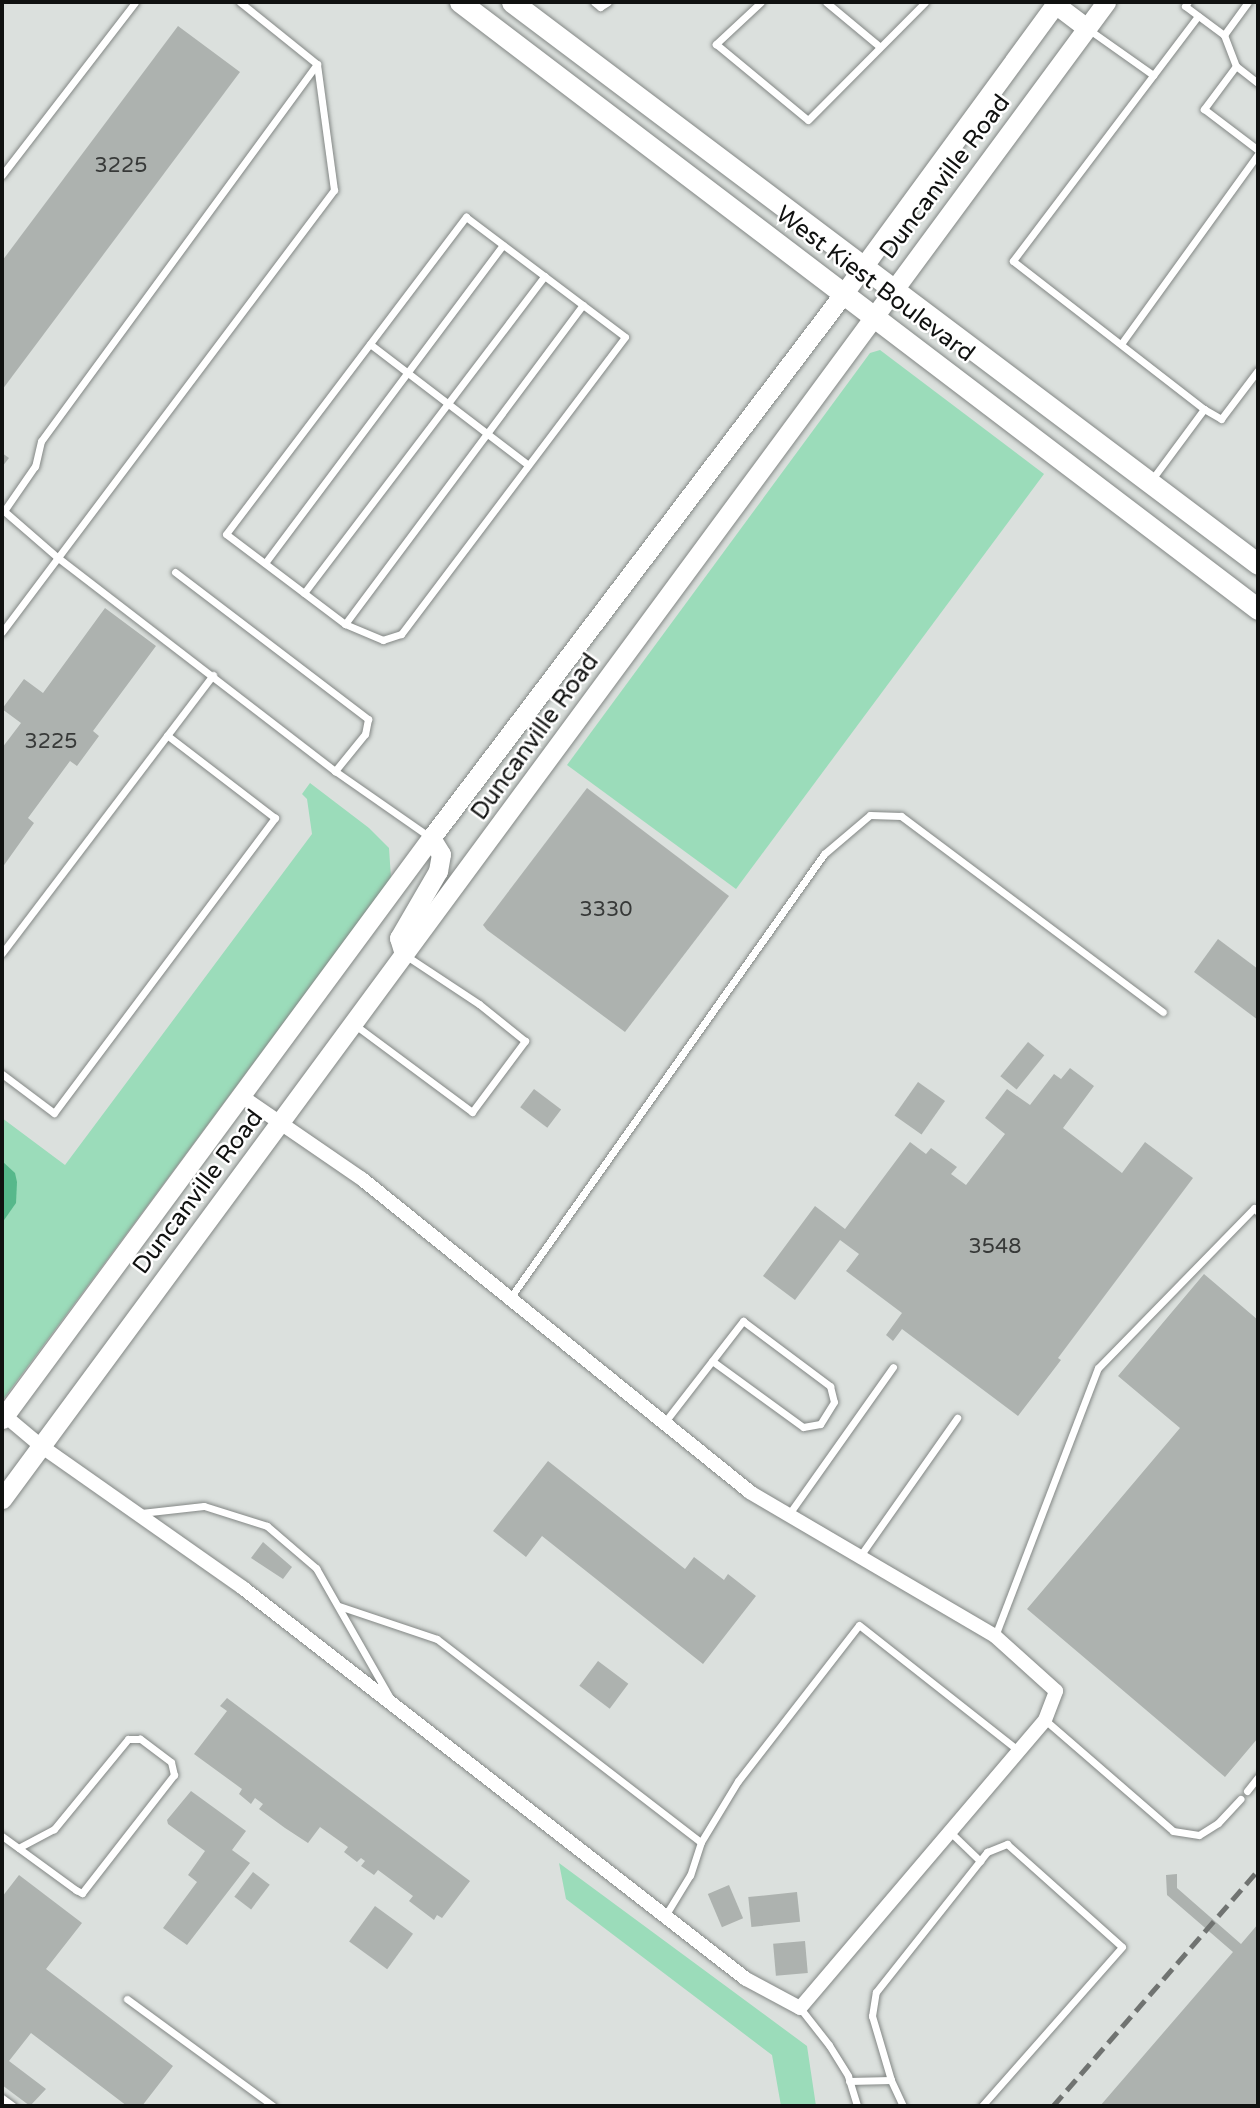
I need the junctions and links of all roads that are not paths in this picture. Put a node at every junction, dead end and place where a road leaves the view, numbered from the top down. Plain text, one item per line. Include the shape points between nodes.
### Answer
1 (135, 2) edge
2 (240, 2) edge
3 (460, 2) edge
4 (512, 2) edge
5 (594, 2) edge
6 (608, 2) edge
7 (761, 2) edge
8 (826, 2) edge
9 (925, 2) edge
10 (1106, 2) edge
11 (1188, 2) edge
12 (1248, 2) edge
13 (1055, 3) edge
14 (1198, 16) junction
15 (1087, 28) junction
16 (1224, 35) junction
17 (880, 47) junction
18 (317, 64) junction
19 (1236, 66) junction
20 (1153, 75) junction
21 (1258, 83) edge
22 (1258, 152) edge
23 (2, 175) edge
24 (503, 245) junction
25 (864, 267) junction
26 (545, 276) junction
27 (893, 287) junction
28 (844, 293) junction
29 (583, 305) junction
30 (873, 314) junction
31 (370, 344) junction
32 (1121, 344) junction
33 (1258, 370) edge
34 (407, 373) junction
35 (448, 404) junction
36 (1204, 409) junction
37 (487, 434) junction
38 (528, 466) junction
39 (1150, 482) junction
40 (1129, 510) junction
41 (3, 513) edge
42 (57, 557) junction
43 (265, 563) junction
44 (1258, 564) edge
45 (175, 572) dead end
46 (304, 593) junction
47 (1258, 609) edge
48 (345, 624) junction
49 (2, 632) edge
50 (213, 675) junction
51 (167, 735) junction
52 (335, 771) junction
53 (431, 838) junction
54 (472, 863) junction
55 (2, 953) edge
56 (404, 954) junction
57 (1163, 1012) dead end
58 (354, 1024) junction
59 (2, 1074) edge
60 (240, 1095) junction
61 (279, 1125) junction
62 (1258, 1212) edge
63 (510, 1298) junction
64 (712, 1361) junction
65 (893, 1367) dead end
66 (3, 1417) edge
67 (957, 1419) dead end
68 (664, 1423) junction
69 (41, 1446) junction
70 (2, 1499) edge
71 (137, 1514) junction
72 (789, 1515) junction
73 (859, 1556) junction
74 (339, 1606) junction
75 (995, 1636) junction
76 (395, 1706) junction
77 (1045, 1720) junction
78 (1019, 1751) junction
79 (1258, 1777) edge
80 (1247, 1791) dead end
81 (1240, 1799) dead end
82 (950, 1832) junction
83 (2, 1836) edge
84 (701, 1842) junction
85 (19, 1848) junction
86 (980, 1861) junction
87 (665, 1916) junction
88 (127, 1999) dead end
89 (800, 2008) junction
90 (891, 2080) junction
91 (849, 2081) junction
92 (2, 2098) edge
93 (13, 2106) edge
94 (273, 2106) edge
95 (857, 2106) edge
96 (903, 2106) edge
97 (982, 2106) edge

1 - 23 lane
2 - 18 lane
3 - 28 main road, West Kiest Boulevard
4 - 25 main road, West Kiest Boulevard
5 - 6 lane via 600,7
7 - 17 lane via 716,44 808,120
8 - 17 lane
9 - 17 lane
10 - 15 main road, Duncanville Road
11 - 14 lane via 1185,6
12 - 16 lane
13 - 15 main road
13 - 25 main road, Duncanville Road
14 - 16 lane
14 - 20 lane
15 - 20 lane
15 - 27 main road, Duncanville Road
16 - 19 lane
18 - 41 lane via 41,441 35,466
18 - 42 lane via 334,190
19 - 21 lane
19 - 22 lane via 1204,109
20 - 32 lane via 1013,261
22 - 32 lane
24 - 26 lane
24 - 31 lane via 466,217
24 - 34 lane
25 - 27 main road, West Kiest Boulevard
25 - 28 main road, Duncanville Road
26 - 29 lane
26 - 35 lane
27 - 30 main road, Duncanville Road
27 - 39 main road, West Kiest Boulevard
28 - 30 main road, West Kiest Boulevard
28 - 53 main road, Duncanville Road
29 - 37 lane
29 - 38 lane via 625,337
30 - 40 main road, West Kiest Boulevard
30 - 54 main road, Duncanville Road via 801,419
31 - 34 lane
31 - 43 lane via 226,534
32 - 36 lane
33 - 36 lane via 1221,419
34 - 35 lane
34 - 43 lane
35 - 37 lane
35 - 46 lane
36 - 39 lane
37 - 38 lane
37 - 48 lane
38 - 48 lane via 401,634 383,640
39 - 40 main road
39 - 44 main road, West Kiest Boulevard
40 - 47 main road, West Kiest Boulevard
41 - 42 lane
42 - 49 lane
42 - 50 lane
43 - 46 lane
45 - 52 lane via 368,719 365,734
46 - 48 lane
50 - 51 lane
50 - 52 lane
51 - 55 lane
51 - 59 lane via 275,818 54,1113
52 - 53 lane
53 - 54 main road
53 - 56 main road via 441,855 438,871 399,939
53 - 60 main road, Duncanville Road
54 - 56 main road, Duncanville Road
56 - 58 main road, Duncanville Road
56 - 58 lane via 525,1041 472,1112
57 - 63 lane via 901,816 870,815 824,854
58 - 61 main road, Duncanville Road
60 - 61 street
60 - 66 main road, Duncanville Road
61 - 63 street via 362,1179
61 - 69 main road, Duncanville Road
62 - 75 lane via 1254,1208 1098,1368
63 - 68 street
64 - 64 lane via 743,1321 830,1386 834,1402 820,1424 803,1427
64 - 68 lane
65 - 72 lane
66 - 69 street
67 - 73 lane
68 - 72 street via 750,1492
69 - 70 main road, Duncanville Road
69 - 71 street
71 - 74 lane via 204,1506 267,1526 316,1568
71 - 76 street via 243,1588
72 - 73 street
73 - 75 street
74 - 76 lane
74 - 84 lane via 437,1639
75 - 77 street via 1056,1691
76 - 87 street
77 - 78 street
77 - 81 lane via 1172,1831 1199,1835 1218,1823
78 - 82 street
78 - 84 lane via 859,1625 738,1781
79 - 80 lane
82 - 86 lane
82 - 89 street
83 - 85 lane
84 - 87 lane via 690,1875
85 - 85 lane via 54,1829 128,1739 140,1739 171,1762 174,1775 82,1893
86 - 90 lane via 876,1992 872,2017
86 - 97 lane via 987,1852 1007,1844 1122,1947
87 - 89 street via 746,1979
88 - 94 lane
89 - 91 lane
90 - 91 lane
90 - 96 lane
91 - 95 lane
92 - 93 lane

